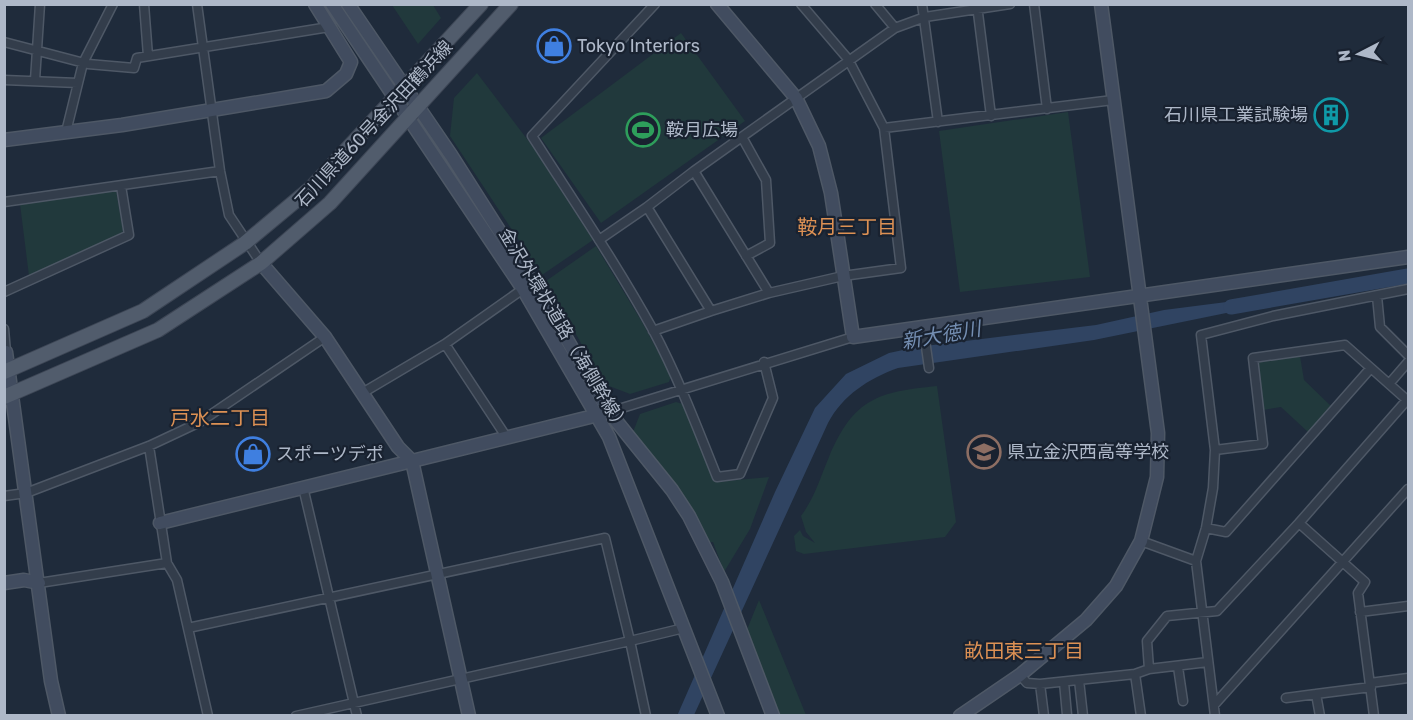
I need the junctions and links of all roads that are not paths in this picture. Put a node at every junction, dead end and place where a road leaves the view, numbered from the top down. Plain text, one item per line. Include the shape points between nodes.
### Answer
1 (40, 4) edge
2 (113, 4) edge
3 (144, 4) edge
4 (197, 4) edge
5 (315, 4) edge
6 (332, 4) edge
7 (348, 4) edge
8 (481, 4) edge
9 (511, 4) edge
10 (655, 4) edge
11 (717, 4) edge
12 (801, 4) edge
13 (875, 4) edge
14 (922, 4) edge
15 (1010, 4) edge
16 (1034, 4) edge
17 (1101, 4) edge
18 (977, 6) edge
19 (925, 16) junction
20 (329, 27) junction
21 (896, 28) junction
22 (4, 42) edge
23 (202, 48) junction
24 (37, 50) junction
25 (148, 56) junction
26 (848, 59) junction
27 (82, 63) junction
28 (4, 80) edge
29 (35, 80) junction
30 (78, 83) junction
31 (405, 87) junction
32 (395, 97) junction
33 (796, 98) junction
34 (1113, 100) junction
35 (210, 109) junction
36 (1047, 109) junction
37 (412, 110) junction
38 (991, 116) junction
39 (938, 122) junction
40 (884, 128) junction
41 (66, 132) junction
42 (742, 137) junction
43 (4, 140) edge
44 (220, 171) junction
45 (694, 171) junction
46 (121, 186) junction
47 (4, 202) edge
48 (647, 207) junction
49 (599, 240) junction
50 (245, 243) junction
51 (746, 256) junction
52 (1408, 257) edge
53 (261, 262) junction
54 (843, 276) junction
55 (523, 289) junction
56 (1408, 289) edge
57 (4, 291) edge
58 (769, 293) junction
59 (1140, 295) junction
60 (1377, 296) junction
61 (711, 311) junction
62 (924, 326) junction
63 (4, 329) edge
64 (653, 331) junction
65 (325, 337) junction
66 (853, 337) junction
67 (445, 344) junction
68 (6, 352) joint
69 (1408, 355) edge
70 (764, 362) junction
71 (1408, 362) edge
72 (929, 368) dead end
73 (1370, 369) junction
74 (7, 372) edge
75 (1389, 384) junction
76 (681, 388) junction
77 (364, 392) junction
78 (8, 396) edge
79 (609, 412) junction
80 (596, 415) junction
81 (507, 438) junction
82 (149, 446) junction
83 (1215, 450) junction
84 (412, 460) junction
85 (303, 487) junction
86 (1408, 489) edge
87 (27, 493) junction
88 (4, 496) edge
89 (160, 523) junction
90 (1299, 523) junction
91 (1206, 528) junction
92 (1141, 541) junction
93 (1196, 561) junction
94 (1344, 562) junction
95 (167, 563) junction
96 (436, 574) junction
97 (4, 583) edge
98 (39, 583) junction
99 (328, 597) junction
100 (1408, 606) edge
101 (1202, 612) junction
102 (1360, 612) junction
103 (188, 628) junction
104 (685, 629) junction
105 (630, 641) junction
106 (1208, 662) junction
107 (1178, 667) junction
108 (1149, 669) junction
109 (1135, 674) junction
110 (1020, 675) junction
111 (460, 678) junction
112 (1408, 678) edge
113 (1079, 680) junction
114 (1064, 682) junction
115 (1040, 684) junction
116 (1371, 685) junction
117 (1316, 694) junction
118 (1286, 698) dead end
119 (1183, 701) dead end
120 (354, 703) junction
121 (1214, 705) junction
122 (717, 713) edge
123 (961, 715) edge
124 (1067, 715) edge
125 (59, 716) edge
126 (208, 716) edge
127 (297, 716) edge
128 (357, 716) edge
129 (469, 716) edge
130 (646, 716) edge
131 (773, 716) edge
132 (1044, 716) edge
133 (1083, 716) edge
134 (1141, 716) edge
135 (1215, 716) edge
136 (1320, 716) edge
137 (1374, 716) edge

1 - 24 street
2 - 27 street
3 - 25 street
4 - 23 street
5 - 20 street
6 - 32 street, 金沢外環状道路（海側幹線）
7 - 31 street, 金沢外環状道路（海側幹線）
8 - 31 main road, 石川県道60号金沢田鶴浜線
9 - 37 main road, 石川県道60号金沢田鶴浜線
10 - 49 street via 532,136
11 - 33 street
12 - 26 street
13 - 21 street
14 - 19 street
15 - 18 street
16 - 36 street
17 - 34 street
18 - 19 street
18 - 38 street
19 - 21 street
19 - 39 street
20 - 23 street
20 - 35 street via 351,62 346,74 326,91
21 - 26 street
22 - 24 street
23 - 25 street
23 - 35 street
24 - 27 street
24 - 29 street
25 - 27 street via 137,58 134,68
26 - 33 street
26 - 40 street
27 - 30 street
28 - 29 street
29 - 30 street
30 - 41 street
31 - 32 main road, 石川県道60号金沢田鶴浜線
31 - 37 street, 金沢外環状道路（海側幹線）
32 - 37 street, 金沢外環状道路（海側幹線）
32 - 50 main road, 石川県道60号金沢田鶴浜線 via 311,188
33 - 42 street
33 - 54 street via 819,146 831,193
34 - 36 street
34 - 59 street
35 - 41 street
35 - 44 street
36 - 38 street
37 - 53 main road, 石川県道60号金沢田鶴浜線 via 330,203
37 - 55 street, 金沢外環状道路（海側幹線）
37 - 79 street, 金沢外環状道路（海側幹線） via 554,317
38 - 39 street
39 - 40 street
40 - 54 street via 901,268
41 - 43 street
42 - 45 street
42 - 51 street via 766,180 770,243
44 - 46 street
44 - 50 street via 229,215
45 - 48 street
45 - 51 street
46 - 47 street
46 - 57 street via 129,236
48 - 49 street
48 - 61 street
49 - 64 street
50 - 53 street
50 - 74 main road, 石川県道60号金沢田鶴浜線 via 143,311
51 - 58 street
52 - 59 street
53 - 65 street
53 - 78 main road, 石川県道60号金沢田鶴浜線 via 158,330
54 - 58 street
54 - 66 street
55 - 67 street
55 - 80 street, 金沢外環状道路（海側幹線）
56 - 60 street
58 - 61 street
59 - 62 street
59 - 92 street via 1158,434 1157,477
60 - 69 street via 1380,327
60 - 83 street via 1201,335
61 - 64 street
62 - 66 street
62 - 72 street
63 - 68 street
64 - 76 street
65 - 77 street
65 - 82 street via 200,422
66 - 70 street
67 - 77 street
67 - 81 street
68 - 74 street
70 - 76 street
70 - 76 street via 773,398 740,474 717,477
71 - 75 street
73 - 75 street
73 - 83 street via 1345,345 1253,358 1263,444
73 - 91 street via 1226,532
74 - 78 street
75 - 90 street via 1407,400
76 - 79 street
77 - 84 street via 398,447
78 - 87 street
79 - 80 street
79 - 131 street, 金沢外環状道路（海側幹線） via 672,490 705,544
80 - 81 street
80 - 104 street, 金沢外環状道路（海側幹線） via 609,437
81 - 84 street
82 - 87 street
82 - 89 street
83 - 91 street
84 - 85 street
84 - 96 street
85 - 89 street
85 - 99 street
86 - 94 street
87 - 88 street
87 - 98 street
89 - 95 street
90 - 94 street
90 - 101 street via 1217,611
91 - 93 street
92 - 93 street
92 - 110 street via 1116,586 1086,620
93 - 101 street
94 - 102 street via 1365,582 1358,593
94 - 121 street
95 - 98 street
95 - 103 street via 177,580
96 - 99 street
96 - 105 street via 605,538
96 - 111 street
97 - 98 street
98 - 125 street
99 - 103 street
99 - 120 street
100 - 102 street
101 - 106 street
101 - 108 street via 1167,616 1147,642
102 - 116 street
103 - 126 street
104 - 105 street
104 - 122 street, 金沢外環状道路（海側幹線）
105 - 111 street
105 - 130 street
106 - 107 street
106 - 121 street
107 - 108 street
107 - 119 street
108 - 109 street
109 - 113 street
109 - 134 street
110 - 115 street via 1027,683
110 - 123 street
111 - 120 street
111 - 129 street
112 - 116 street
113 - 114 street
113 - 133 street
114 - 115 street
114 - 124 street
115 - 132 street
116 - 117 street
116 - 137 street
117 - 118 street
117 - 136 street
120 - 127 street
120 - 128 street
121 - 135 street

